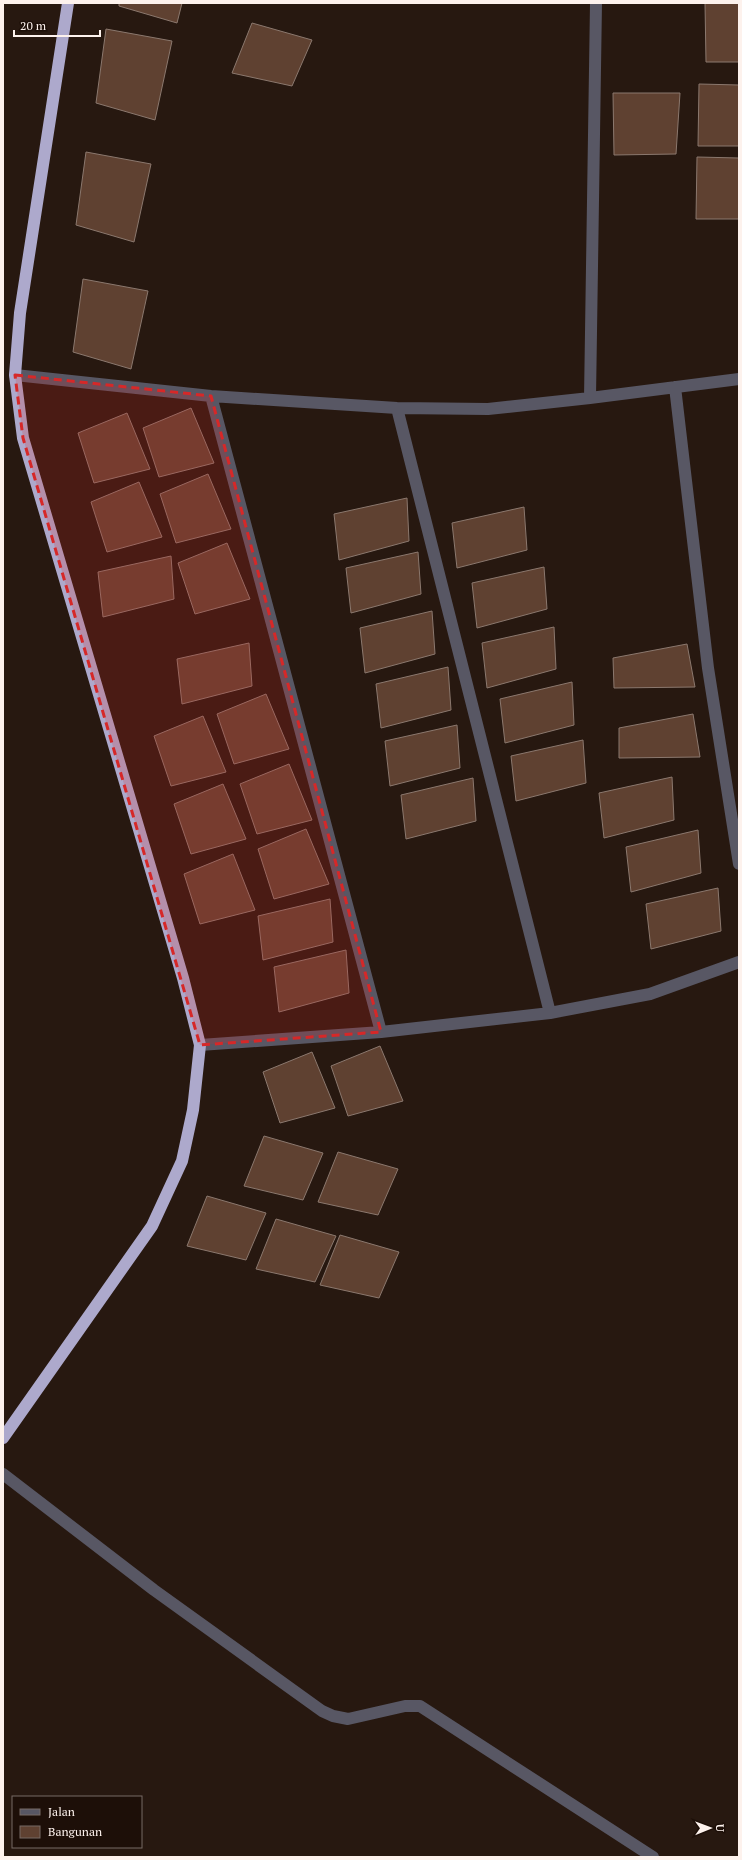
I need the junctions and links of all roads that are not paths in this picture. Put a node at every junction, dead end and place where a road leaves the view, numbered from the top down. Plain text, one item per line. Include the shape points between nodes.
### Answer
1 (68, 3) edge
2 (596, 3) edge
3 (15, 375) junction
4 (739, 379) edge
5 (675, 387) junction
6 (211, 396) junction
7 (590, 398) junction
8 (397, 408) junction
9 (739, 864) edge
10 (739, 962) edge
11 (550, 1013) junction
12 (381, 1032) junction
13 (200, 1045) junction
14 (3, 1438) edge
15 (3, 1474) edge
16 (653, 1857) edge

1 - 3 highway via 20,313
2 - 7 street
3 - 6 street
3 - 13 highway via 23,438 183,978
4 - 5 street
5 - 7 street
5 - 9 street via 708,668
6 - 8 street
6 - 12 street
7 - 8 street via 488,409
8 - 11 street
10 - 11 street via 650,994
11 - 12 street
12 - 13 street
13 - 14 highway via 193,1110 182,1161 152,1226
15 - 16 street via 154,1590 322,1711 348,1719 405,1706 420,1706

